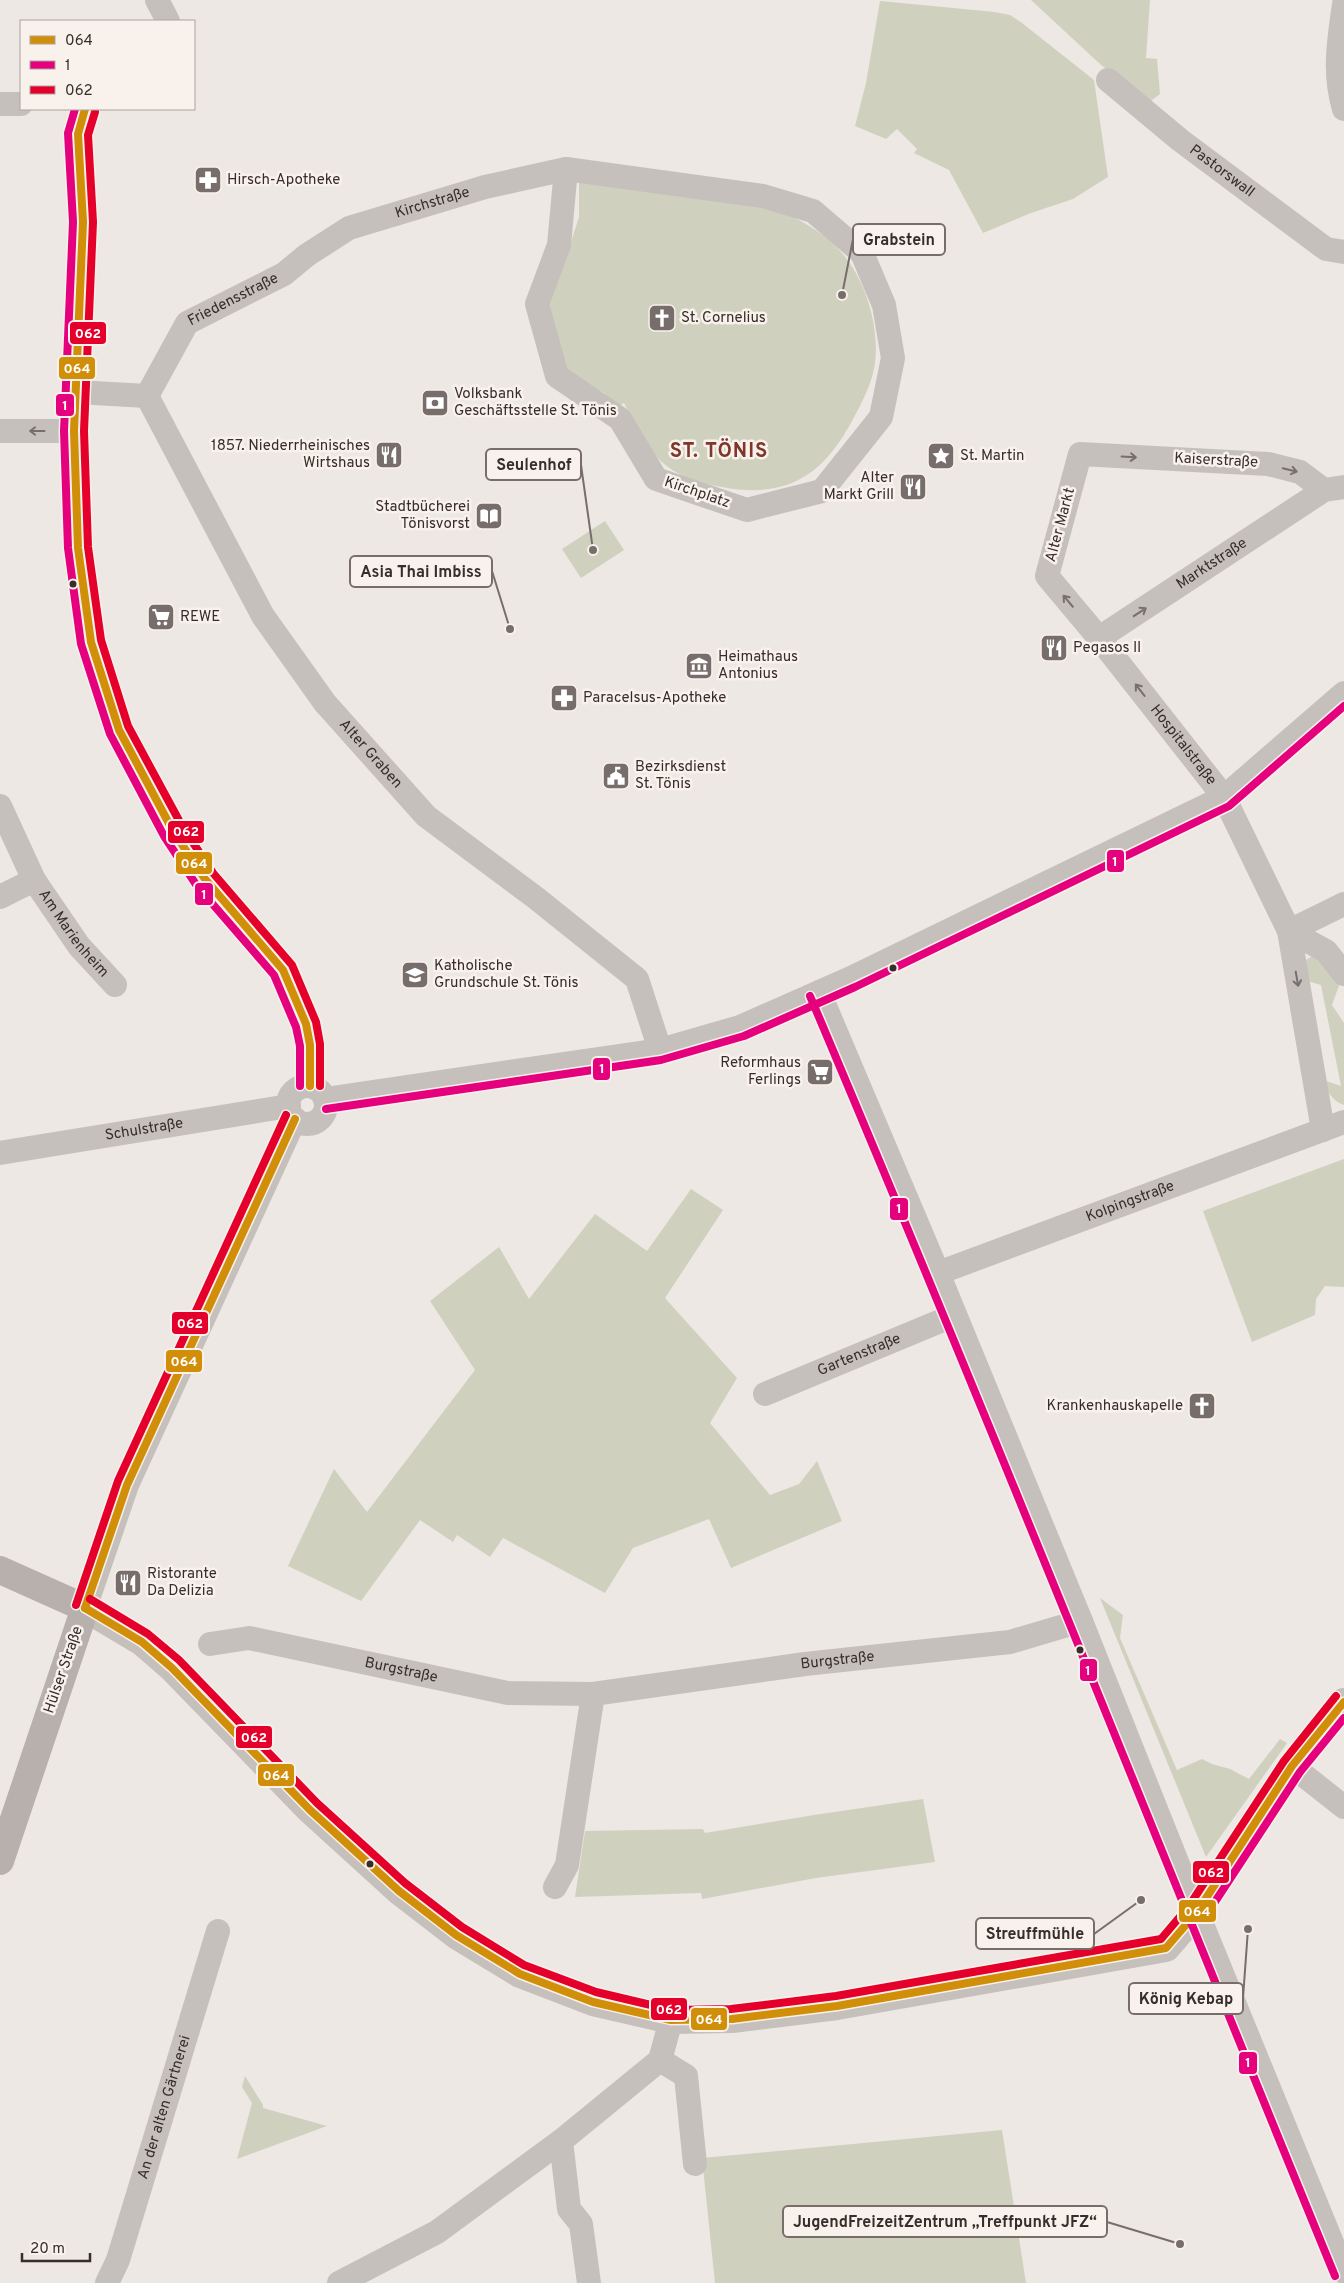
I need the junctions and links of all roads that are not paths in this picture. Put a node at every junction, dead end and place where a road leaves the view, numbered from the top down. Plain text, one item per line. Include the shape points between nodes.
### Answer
1 (157, 0) edge
2 (1344, 4) edge
3 (167, 20) edge
4 (1108, 80) dead end
5 (0, 104) edge
6 (20, 104) edge
7 (1344, 109) edge
8 (85, 110) edge
9 (566, 169) junction
10 (1344, 252) edge
11 (307, 255) joint
12 (76, 392) junction
13 (147, 396) junction
14 (0, 431) edge
15 (74, 431) junction
16 (1080, 454) joint
17 (1334, 488) edge
18 (1099, 638) junction
19 (1344, 693) edge
20 (1224, 797) junction
21 (0, 806) edge
22 (34, 880) junction
23 (0, 897) edge
24 (1344, 904) edge
25 (1289, 931) junction
26 (1344, 974) edge
27 (115, 985) dead end
28 (819, 992) junction
29 (660, 1050) junction
30 (318, 1093) junction
31 (292, 1113) junction
32 (1334, 1126) edge
33 (0, 1153) edge
34 (938, 1273) junction
35 (955, 1315) junction
36 (765, 1394) dead end
37 (0, 1570) edge
38 (85, 1608) junction
39 (1081, 1621) junction
40 (210, 1644) dead end
41 (592, 1694) junction
42 (1344, 1702) edge
43 (1292, 1766) junction
44 (1344, 1807) edge
45 (2, 1849) edge
46 (555, 1887) dead end
47 (1197, 1912) junction
48 (218, 1931) dead end
49 (671, 2020) junction
50 (660, 2060) junction
51 (561, 2141) junction
52 (695, 2164) dead end
53 (1344, 2272) edge
54 (351, 2280) edge
55 (107, 2283) edge
56 (589, 2283) edge

1 - 3 street
2 - 7 street via 1337,63
4 - 10 street, Pastorswall via 1180,140 1326,249
5 - 6 street
8 - 12 street via 78,134 83,222
9 - 9 street, Kirchplatz via 559,245 537,304 558,376 620,419 656,479 747,510 822,491 881,417 893,358 884,305 862,254 814,211 763,196
9 - 11 street, Kirchstraße via 484,187 349,228
11 - 13 street, Friedensstraße via 284,274 187,323
12 - 13 street
12 - 15 street
13 - 29 street, Alter Graben via 263,616 325,704 426,816 637,979
15 -> 14 street
15 - 30 street via 78,548 91,642 119,730 173,831 205,879 283,970 306,1024
16 -> 17 street, Kaiserstraße via 1268,464 1300,472
18 -> 16 street, Alter Markt via 1047,576
18 -> 17 street, Marktstraße
20 -> 18 street, Hospitalstraße
19 - 20 street
20 - 25 street, Hospitalstraße
20 - 28 street
21 - 22 street, Am Marienheim
22 - 23 street, Am Marienheim
22 - 27 street, Am Marienheim via 79,946
24 - 25 street
25 - 26 street via 1326,951
25 -> 32 street, Kolpingstraße
28 - 29 street via 740,1027
28 - 34 street
29 - 30 street
30 - 31 street via 303,1087 292,1094
30 - 31 street via 326,1111 318,1121 306,1124
31 - 33 street, Schulstraße
31 - 38 street, Hülser Straße via 127,1485
32 - 34 street, Kolpingstraße
34 - 35 street
35 - 36 street, Gartenstraße
35 - 39 street
37 - 38 main road
38 - 45 main road, Hülser Straße
38 - 49 street via 142,1642 172,1668 310,1810 367,1863 456,1935 520,1974 593,2002
39 - 41 street, Burgstraße via 1010,1642 805,1664
39 - 47 street
40 - 41 street, Burgstraße via 249,1638 508,1693
41 - 46 street via 567,1865
42 - 43 street
43 - 44 street
43 - 47 street
47 - 49 street via 1166,1948 837,2006 732,2018
47 - 53 street
48 - 55 street, An der alten Gärtnerei via 118,2260
49 - 50 street
50 - 51 street
50 - 52 street via 686,2076
51 - 54 street via 437,2232
51 - 56 street via 569,2209 581,2224

